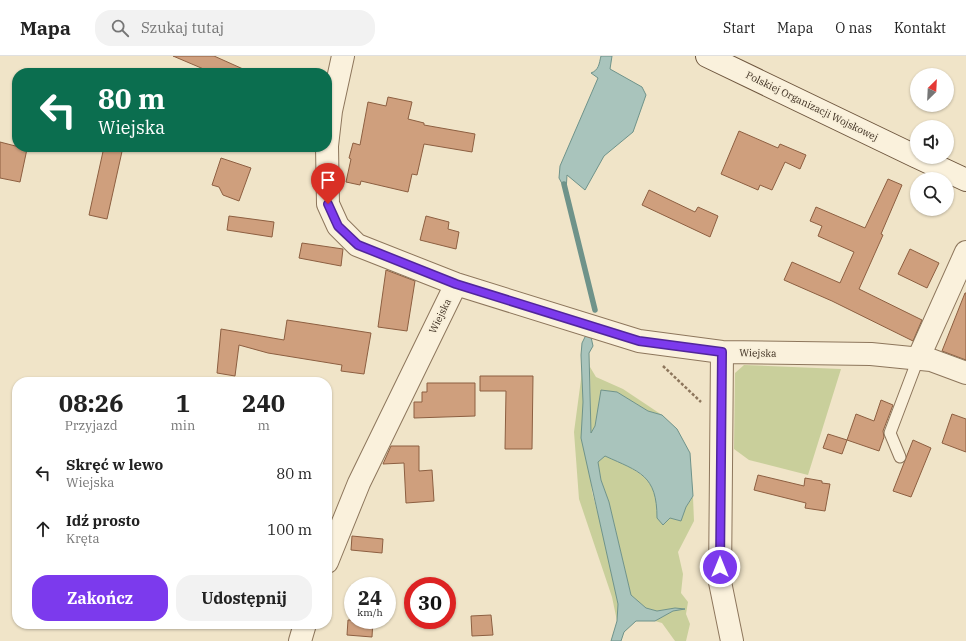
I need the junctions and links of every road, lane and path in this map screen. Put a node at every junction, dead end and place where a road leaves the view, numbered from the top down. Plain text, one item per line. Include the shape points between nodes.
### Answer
1 (343, 56) edge
2 (707, 56) edge
3 (332, 106) edge
4 (327, 152) edge
5 (910, 154) edge
6 (932, 164) edge
7 (966, 180) edge
8 (966, 252) edge
9 (456, 284) junction
10 (722, 352) junction
11 (918, 359) junction
12 (661, 364) dead end
13 (966, 373) edge
14 (702, 403) dead end
15 (900, 457) dead end
16 (332, 550) edge
17 (304, 629) edge
18 (300, 641) edge
19 (732, 641) edge

1 - 3 street
2 - 5 street, Polskiej Organizacji Wojskowej
4 - 9 street via 328,204 338,226 358,245
6 - 7 street, Polskiej Organizacji Wojskowej
8 - 11 street
9 - 10 street, Wiejska via 639,341
9 - 16 street, Wiejska via 359,483
10 - 11 street, Wiejska via 871,354
10 - 19 street via 720,582
11 - 13 street, Wiejska via 931,360
11 - 15 lane via 890,433
12 - 14 path
17 - 18 street

